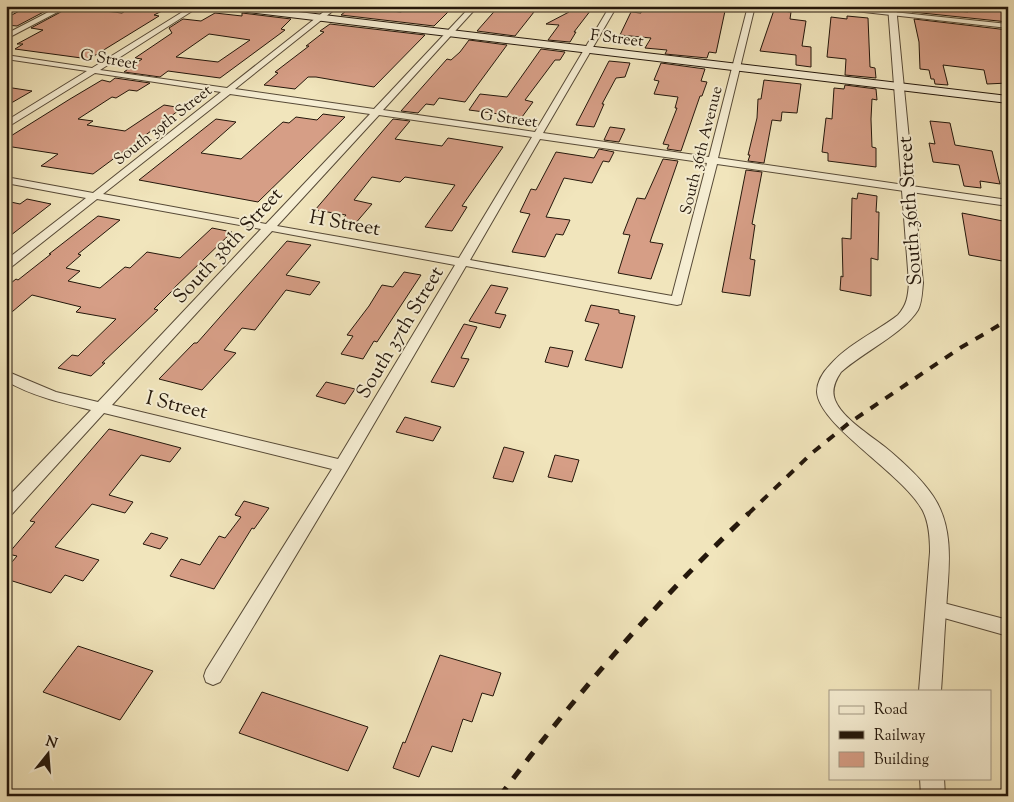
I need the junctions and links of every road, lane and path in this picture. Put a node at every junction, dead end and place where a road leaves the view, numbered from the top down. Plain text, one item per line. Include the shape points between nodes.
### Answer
1 (66, 6) edge
2 (197, 6) edge
3 (222, 6) edge
4 (336, 6) edge
5 (475, 6) edge
6 (614, 6) edge
7 (752, 6) edge
8 (813, 6) edge
9 (893, 10) edge
10 (321, 18) junction
11 (1008, 26) edge
12 (450, 33) junction
13 (6, 37) edge
14 (588, 50) junction
15 (6, 57) edge
16 (737, 67) junction
17 (93, 70) junction
18 (899, 87) junction
19 (228, 91) junction
20 (1008, 100) edge
21 (375, 112) junction
22 (6, 125) edge
23 (537, 136) junction
24 (713, 161) junction
25 (6, 180) edge
26 (908, 189) junction
27 (95, 196) junction
28 (1008, 203) edge
29 (269, 227) junction
30 (462, 262) junction
31 (6, 266) edge
32 (677, 301) joint
33 (6, 375) edge
34 (102, 408) junction
35 (342, 466) junction
36 (6, 510) edge
37 (936, 609) junction
38 (1008, 628) edge
39 (213, 676) dead end
40 (930, 690) edge
41 (932, 780) edge
42 (933, 796) edge

1 - 13 street
2 - 17 street
3 - 10 main road, F Street
4 - 10 street, South 39th Street
5 - 12 street, South 38th Street
6 - 14 street, South 37th Street
7 - 16 street, South 36th Avenue
8 - 9 street
9 - 11 street
9 - 18 street, South 36th Street
10 - 12 main road, F Street
10 - 19 street, South 39th Street
12 - 14 main road, F Street
12 - 21 street, South 38th Street
14 - 16 main road, F Street
14 - 23 street, South 37th Street
15 - 17 street, G Street
16 - 18 main road, F Street
16 - 24 street, South 36th Avenue
17 - 19 street, G Street
17 - 22 street
18 - 20 main road, F Street
18 - 26 street, South 36th Street
19 - 21 street, G Street
19 - 27 street, South 39th Street
21 - 23 street, G Street
21 - 29 street, South 38th Street
23 - 24 street, G Street
23 - 30 street, South 37th Street
24 - 26 street, G Street
24 - 32 street, South 36th Avenue
25 - 27 street, H Street
26 - 28 street, G Street
26 - 37 street, South 36th Street via 916,283 912,308 848,357 830,375 825,391 830,406 843,421 915,486 931,508 940,552
27 - 29 street, H Street
27 - 31 street, South 39th Street
29 - 30 street, H Street
29 - 34 street, South 38th Street
30 - 32 street, H Street
30 - 35 street, South 37th Street
33 - 34 street, I Street via 39,392
34 - 35 street, I Street
34 - 36 street, South 38th Street
35 - 39 street, South 37th Street
37 - 38 street
37 - 40 street, South 36th Street
41 - 42 street

